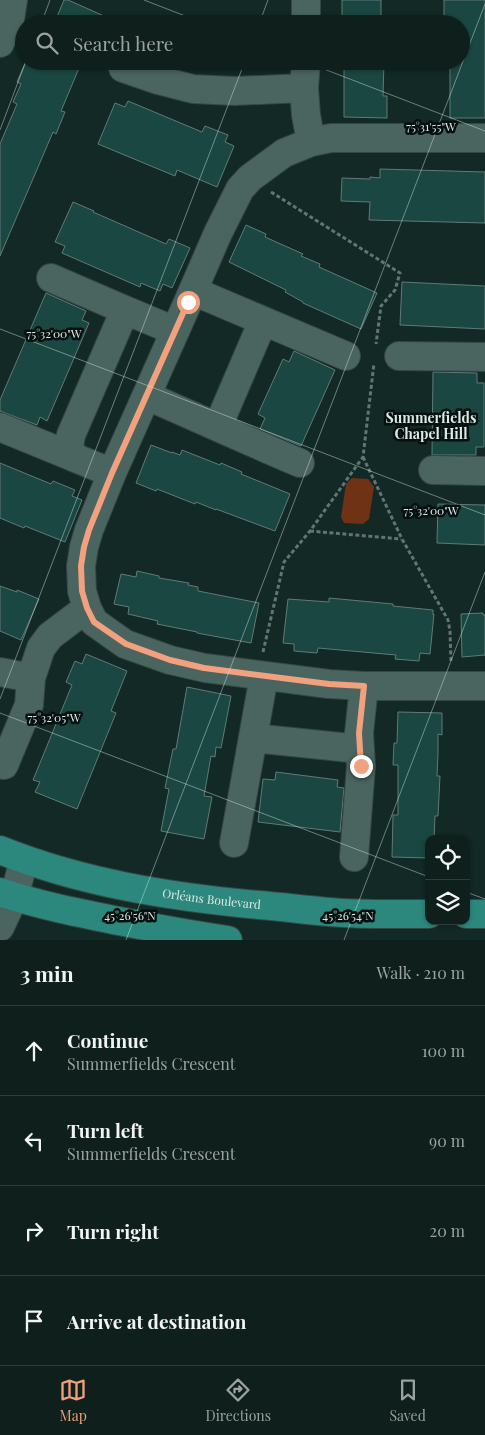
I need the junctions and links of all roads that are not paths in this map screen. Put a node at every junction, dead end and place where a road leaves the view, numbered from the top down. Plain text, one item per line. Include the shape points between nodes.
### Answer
1 (13, 0) edge
2 (306, 0) edge
3 (306, 15) edge
4 (0, 42) edge
5 (129, 70) edge
6 (305, 74) edge
7 (485, 138) edge
8 (310, 142) junction
9 (51, 278) dead end
10 (193, 291) junction
11 (125, 310) junction
12 (262, 321) junction
13 (176, 331) junction
14 (383, 354) road end
15 (346, 356) dead end
16 (485, 357) edge
17 (147, 396) junction
18 (0, 426) edge
19 (218, 426) junction
20 (73, 457) junction
21 (300, 462) dead end
22 (433, 470) dead end
23 (485, 471) edge
24 (112, 473) junction
25 (87, 608) junction
26 (0, 672) edge
27 (261, 675) junction
28 (31, 678) junction
29 (364, 686) junction
30 (485, 686) edge
31 (253, 738) junction
32 (360, 749) junction
33 (4, 766) dead end
34 (234, 843) dead end
35 (12, 855) edge
36 (354, 857) dead end
37 (7, 895) edge
38 (425, 914) edge
39 (470, 914) edge
40 (485, 914) edge
41 (0, 927) edge
42 (228, 940) edge

1 - 4 street
2 - 3 street
5 - 6 street via 193,89 235,91
6 - 8 street
7 - 8 street via 345,137
8 - 10 street via 284,153 240,189
9 - 11 street
10 - 12 street
10 - 13 street
11 - 13 street
11 - 20 street via 71,435 69,446
12 - 15 street
12 - 19 street
13 - 17 street
14 - 16 street
17 - 19 street
17 - 24 street
18 - 20 street
19 - 21 street
20 - 24 street
22 - 23 street
24 - 25 street via 84,547 82,591
25 - 27 street via 94,622 134,648 204,668
25 - 28 street via 50,636
26 - 28 street
27 - 29 street
27 - 31 street
28 - 33 street via 30,705
29 - 30 street
29 - 32 street
31 - 32 street
31 - 34 street
32 - 36 street
35 - 37 street
35 - 38 main road, Orléans Boulevard via 113,883 211,900 331,912
37 - 41 street
37 - 42 main road via 88,915
39 - 40 main road

